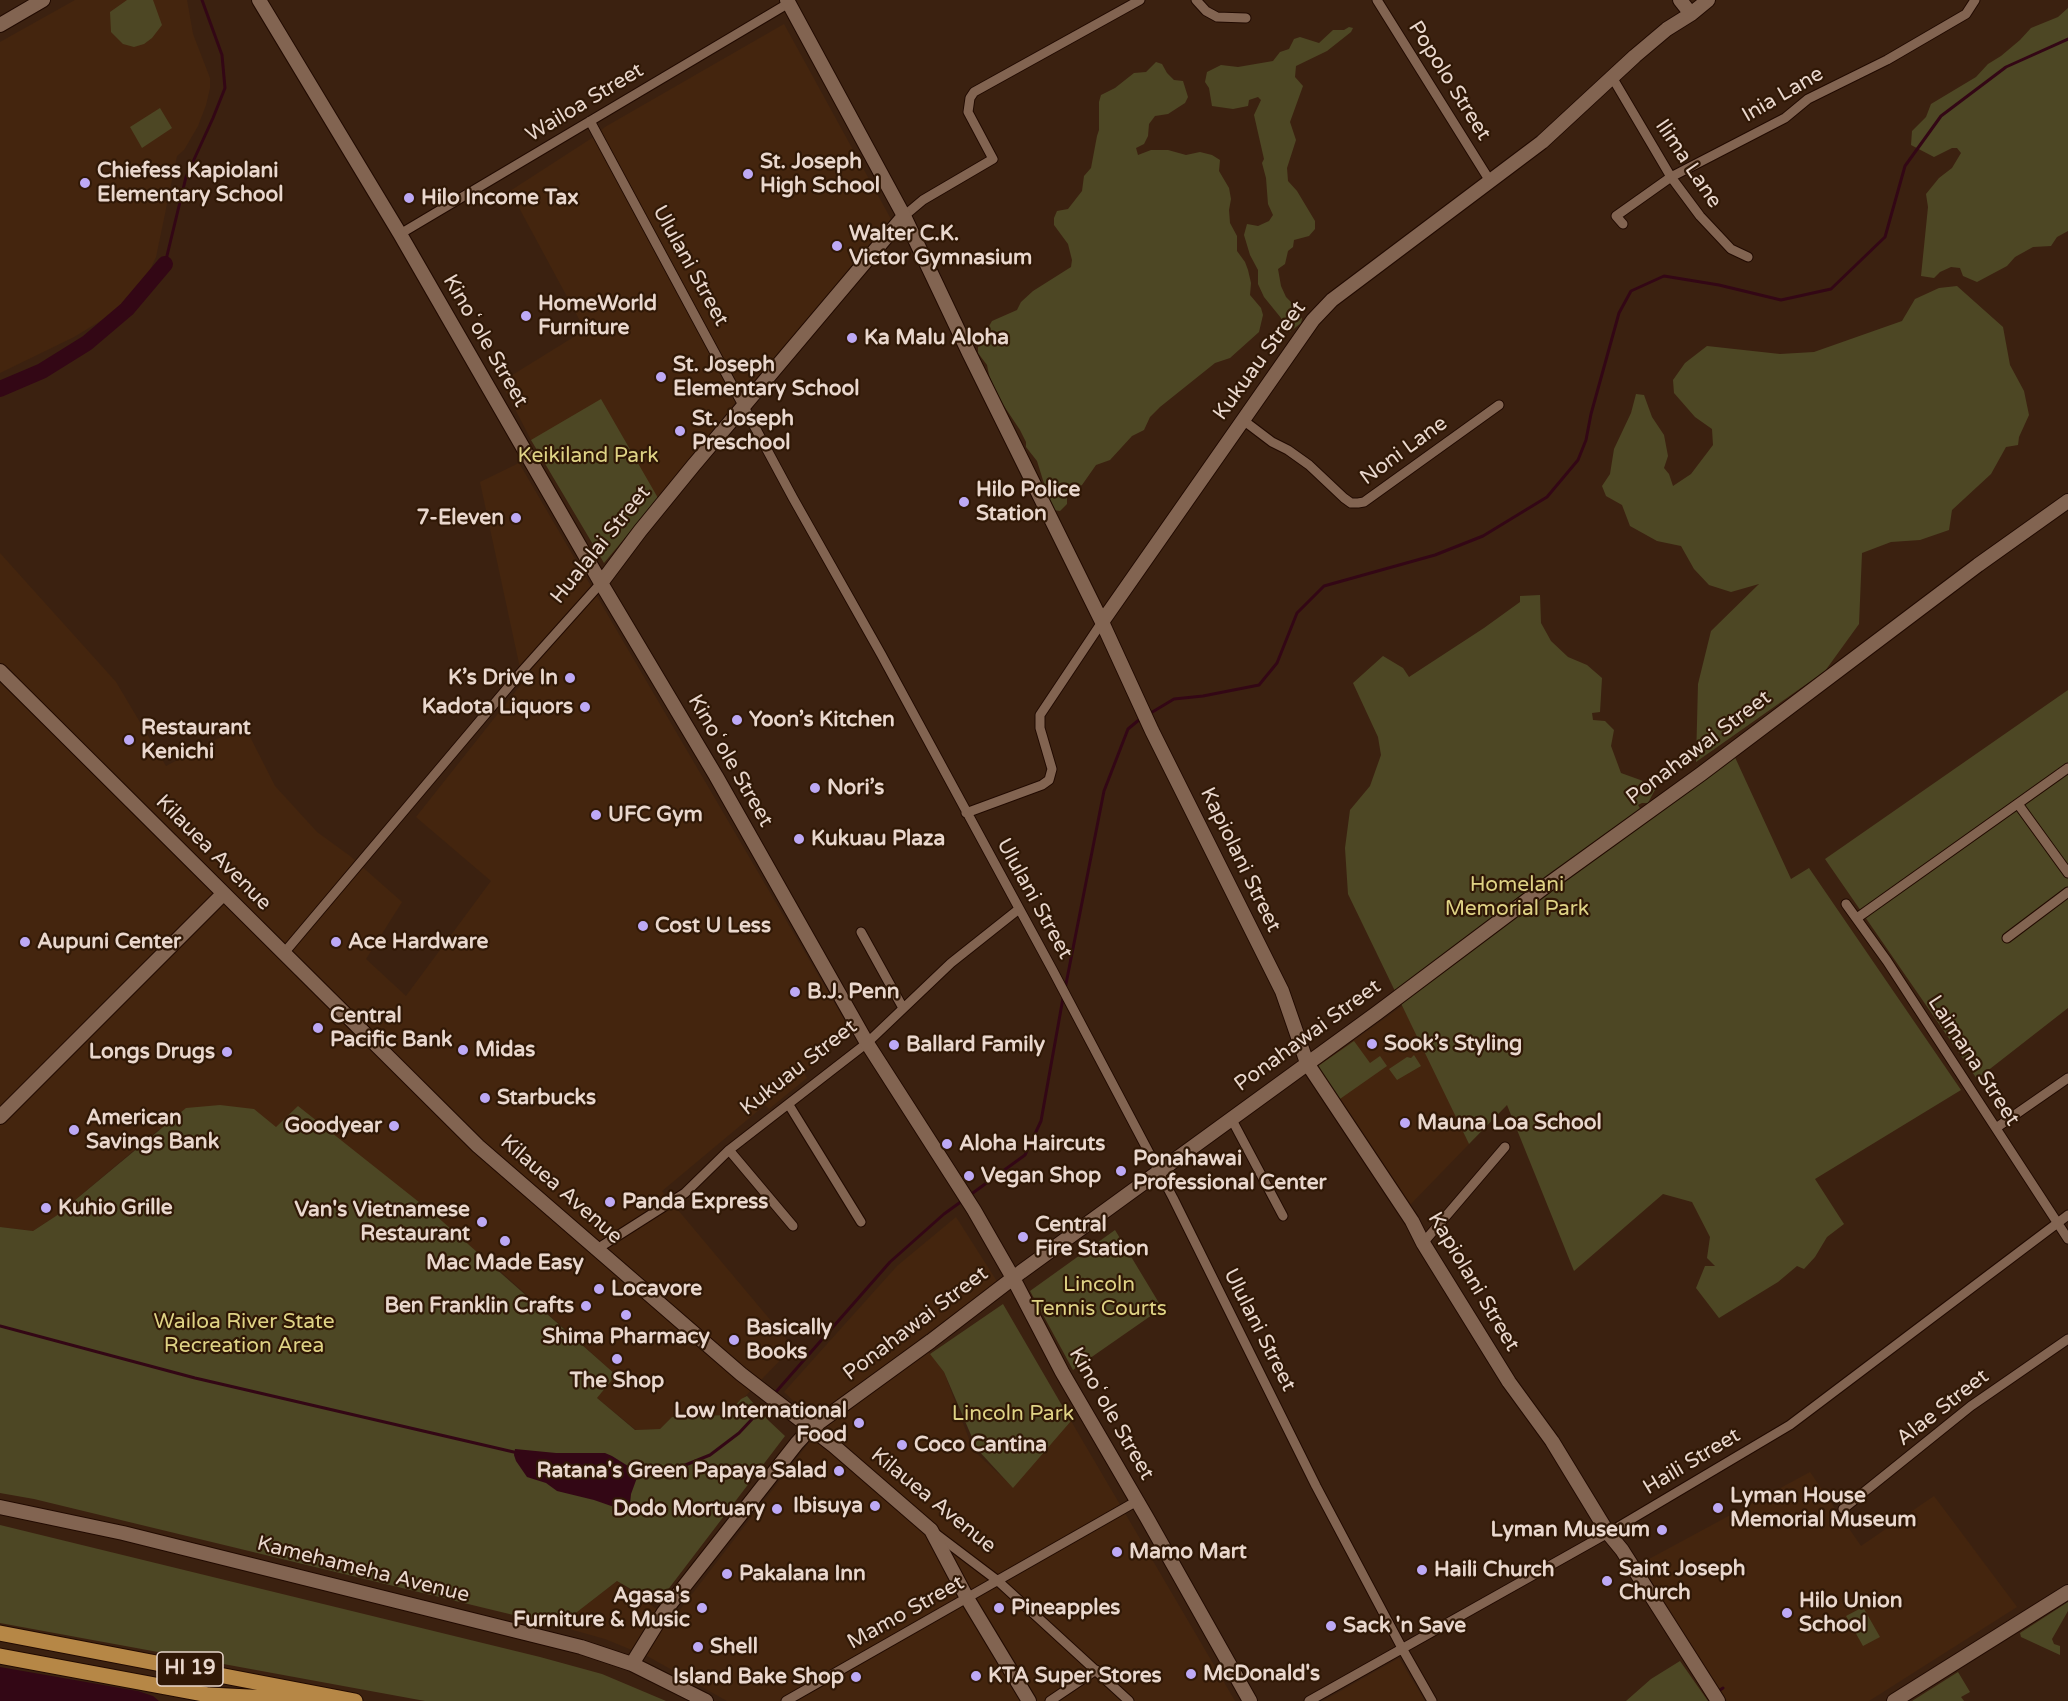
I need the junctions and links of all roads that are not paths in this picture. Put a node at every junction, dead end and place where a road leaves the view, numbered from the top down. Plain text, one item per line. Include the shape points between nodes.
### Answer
1 (43, 0) edge
2 (259, 0) edge
3 (1140, 0) edge
4 (1196, 0) edge
5 (1390, 0) edge
6 (1680, 0) edge
7 (1708, 0) edge
8 (1975, 0) edge
9 (788, 2) edge
10 (1379, 3) edge
11 (1691, 14) junction
12 (1246, 18) dead end
13 (0, 25) edge
14 (1612, 77) junction
15 (590, 121) junction
16 (1671, 177) junction
17 (1490, 181) junction
18 (904, 216) junction
19 (1623, 224) dead end
20 (400, 234) junction
21 (1748, 257) dead end
22 (743, 405) junction
23 (1499, 405) dead end
24 (1243, 420) junction
25 (2068, 501) edge
26 (601, 583) junction
27 (1102, 622) junction
28 (0, 672) edge
29 (2068, 768) edge
30 (2018, 804) junction
31 (966, 813) junction
32 (2068, 873) edge
33 (2068, 892) edge
34 (223, 894) junction
35 (1846, 904) dead end
36 (1018, 909) junction
37 (1857, 918) junction
38 (861, 932) dead end
39 (2007, 938) dead end
40 (284, 953) junction
41 (903, 1008) junction
42 (867, 1043) junction
43 (1307, 1063) junction
44 (2068, 1078) edge
45 (789, 1105) junction
46 (0, 1115) edge
47 (1231, 1118) junction
48 (1996, 1128) junction
49 (1505, 1147) dead end
50 (729, 1150) junction
51 (1158, 1172) junction
52 (2068, 1215) edge
53 (1283, 1216) dead end
54 (861, 1222) dead end
55 (2057, 1222) junction
56 (793, 1226) dead end
57 (2068, 1239) edge
58 (1423, 1243) junction
59 (597, 1248) junction
60 (1013, 1278) junction
61 (2068, 1339) edge
62 (810, 1429) junction
63 (1137, 1502) junction
64 (0, 1507) edge
65 (1843, 1509) dead end
66 (931, 1530) junction
67 (1608, 1533) junction
68 (998, 1581) junction
69 (2068, 1592) edge
70 (967, 1598) junction
71 (0, 1633) edge
72 (1403, 1650) junction
73 (0, 1656) edge
74 (632, 1664) junction
75 (1096, 1670) junction
76 (334, 1701) edge
77 (355, 1701) edge
78 (706, 1701) edge
79 (786, 1701) edge
80 (1029, 1701) edge
81 (1050, 1701) edge
82 (1129, 1701) edge
83 (1250, 1701) edge
84 (1309, 1701) edge
85 (1432, 1701) edge
86 (1718, 1701) edge
87 (1894, 1701) edge

1 - 13 street
2 - 20 street, Kinoʻole Street
3 - 18 street, Hualalai Street via 974,92 968,112 993,159 923,200
4 - 12 street via 1217,17
5 - 10 street
6 - 11 street
7 - 11 street, Kukuau Street
8 - 16 street, Inia Lane via 1956,20 1808,99 1785,118
9 - 15 street, Wailoa Street
9 - 18 street, Kapiolani Street
10 - 17 street, Popolo Street
11 - 14 street, Kukuau Street via 1667,29
14 - 16 street, Ilima Lane
14 - 17 street, Kukuau Street via 1542,142
15 - 20 street, Wailoa Street
15 - 22 street, Ululani Street
16 - 19 street, Inia Lane via 1616,216
16 - 21 street, Ilima Lane via 1721,240
17 - 24 street, Kukuau Street via 1332,300 1297,340
18 - 22 street, Hualalai Street
18 - 27 street, Kapiolani Street
20 - 26 street, Kinoʻole Street
22 - 26 street, Hualalai Street
22 - 31 street, Ululani Street
23 - 24 street, Noni Lane via 1358,503 1344,498 1310,465
24 - 27 street, Kukuau Street
25 - 43 street, Ponahawai Street
26 - 40 street, Hualalai Street
26 - 42 street, Kinoʻole Street
27 - 31 street, Kukuau Street via 1040,716 1052,769 1049,780
27 - 43 street, Kapiolani Street via 1282,991
28 - 34 street, Kilauea Avenue
29 - 30 street
30 - 32 street
30 - 37 street
31 - 36 street, Ululani Street
33 - 39 street
34 - 40 street, Kilauea Avenue
34 - 46 street
35 - 37 street, Laimana Street
36 - 41 street, Kukuau Street
36 - 51 street, Ululani Street
37 - 48 street, Laimana Street
38 - 41 street
40 - 59 street, Kilauea Avenue via 468,1137
41 - 42 street, Kukuau Street
42 - 45 street, Kukuau Street
42 - 60 street, Kinoʻole Street via 957,1182
43 - 47 street, Ponahawai Street
43 - 58 street, Kapiolani Street
44 - 48 street
45 - 50 street, Kukuau Street
45 - 54 street
47 - 51 street, Ponahawai Street
47 - 53 street
48 - 55 street, Laimana Street
49 - 58 street
50 - 56 street
50 - 59 street, Kukuau Street via 685,1193
51 - 60 street, Ponahawai Street
51 - 72 street, Ululani Street
52 - 55 street, Haili Street
55 - 57 street, Laimana Street
55 - 67 street, Haili Street via 1790,1425
58 - 67 street, Kapiolani Street
59 - 62 street, Kilauea Avenue
60 - 62 street, Ponahawai Street
60 - 63 street, Kinoʻole Street
61 - 65 street, Alae Street via 1971,1406
62 - 66 street, Kilauea Avenue
62 - 74 street, Ponahawai Street via 664,1612
63 - 68 street, Mamo Street
63 - 83 street, Kinoʻole Street
64 - 74 street, Kamehameha Avenue via 441,1611
66 - 68 street, Kilauea Avenue
66 - 70 street
67 - 72 street, Haili Street
67 - 86 street, Kapiolani Street
68 - 70 street, Mamo Street
68 - 75 street, Kilauea Avenue
69 - 87 street
70 - 79 street, Mamo Street
70 - 80 street
71 - 77 main road, HI 19
72 - 84 street, Haili Street
72 - 85 street, Ululani Street
73 - 76 main road, HI 19 via 209,1695
74 - 78 street, Kamehameha Avenue
75 - 81 street
75 - 82 street, Kilauea Avenue

